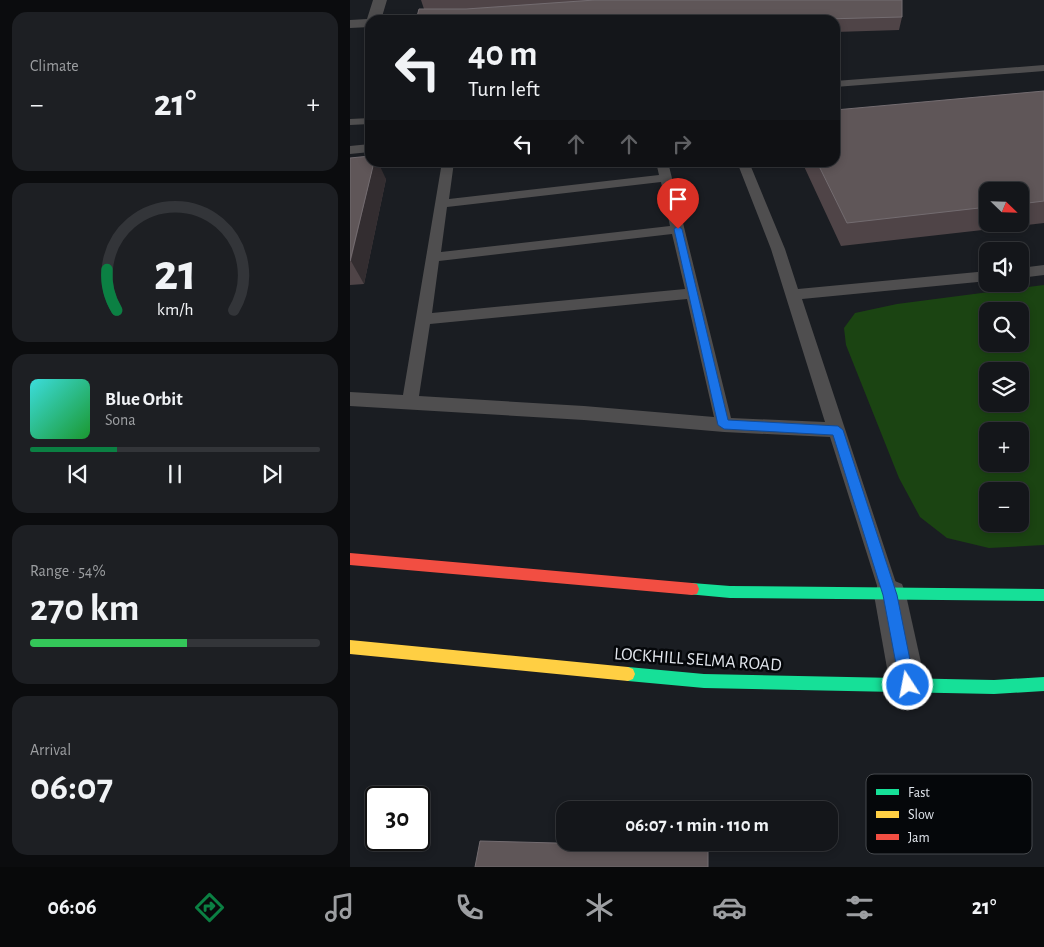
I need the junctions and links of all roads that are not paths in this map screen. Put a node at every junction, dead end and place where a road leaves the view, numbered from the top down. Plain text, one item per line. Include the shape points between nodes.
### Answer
1 (380, 0) edge
2 (376, 15) edge
3 (365, 23) edge
4 (350, 24) edge
5 (1044, 68) edge
6 (840, 84) edge
7 (365, 121) edge
8 (350, 122) edge
9 (365, 148) edge
10 (350, 150) edge
11 (447, 167) edge
12 (663, 167) edge
13 (745, 167) edge
14 (666, 178) junction
15 (441, 204) junction
16 (678, 229) junction
17 (433, 257) junction
18 (1044, 270) edge
19 (1029, 271) edge
20 (979, 277) edge
21 (692, 292) junction
22 (794, 295) junction
23 (424, 319) junction
24 (350, 399) edge
25 (410, 403) junction
26 (724, 425) junction
27 (838, 430) junction
28 (350, 559) edge
29 (890, 595) junction
30 (1044, 595) edge
31 (350, 646) edge
32 (1044, 684) edge
33 (908, 685) junction

1 - 2 street
3 - 4 street
5 - 6 lane
7 - 8 lane
9 - 10 lane
11 - 15 lane
12 - 14 lane
13 - 22 lane
14 - 15 lane
14 - 16 lane
15 - 17 lane
16 - 17 lane
16 - 21 lane
17 - 23 lane
18 - 19 lane
20 - 22 lane
21 - 23 lane
21 - 26 lane
22 - 27 lane
23 - 25 lane
24 - 25 lane
25 - 26 lane
26 - 27 lane
27 - 29 lane
28 - 29 main road via 730,592
29 - 30 main road
29 - 33 street
31 - 33 main road, LOCKHILL SELMA ROAD via 704,681
32 - 33 main road, LOCKHILL SELMA ROAD via 994,687

